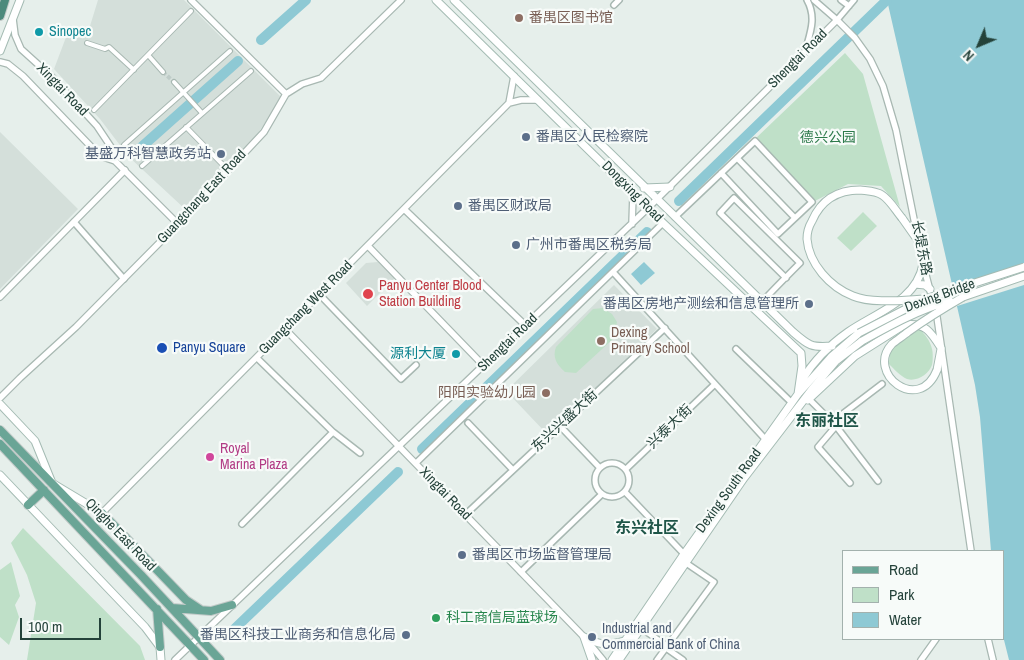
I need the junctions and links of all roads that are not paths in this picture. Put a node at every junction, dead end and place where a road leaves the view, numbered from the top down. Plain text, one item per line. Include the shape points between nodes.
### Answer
1 (4, 0) edge
2 (20, 0) edge
3 (191, 0) edge
4 (401, 0) edge
5 (436, 0) edge
6 (454, 0) edge
7 (619, 0) edge
8 (807, 0) edge
9 (814, 0) edge
10 (842, 0) edge
11 (854, 0) edge
12 (614, 5) dead end
13 (849, 6) junction
14 (0, 10) edge
15 (191, 11) dead end
16 (0, 16) edge
17 (13, 18) junction
18 (839, 22) junction
19 (87, 43) dead end
20 (230, 51) dead end
21 (0, 52) edge
22 (805, 52) junction
23 (148, 55) junction
24 (0, 62) edge
25 (134, 70) junction
26 (250, 71) dead end
27 (164, 72) tunnel mouth
28 (514, 76) junction
29 (174, 82) tunnel mouth
30 (183, 91) junction
31 (286, 94) junction
32 (538, 100) junction
33 (509, 103) junction
34 (94, 110) dead end
35 (202, 113) junction
36 (186, 127) junction
37 (124, 145) dead end
38 (737, 158) junction
39 (116, 161) junction
40 (142, 166) dead end
41 (224, 166) dead end
42 (623, 167) junction
43 (125, 170) junction
44 (721, 173) junction
45 (615, 176) junction
46 (670, 187) junction
47 (644, 188) junction
48 (633, 194) junction
49 (657, 200) junction
50 (648, 208) junction
51 (404, 209) junction
52 (675, 217) junction
53 (795, 218) junction
54 (74, 222) junction
55 (663, 223) junction
56 (178, 224) junction
57 (632, 224) junction
58 (691, 233) junction
59 (682, 241) junction
60 (921, 245) junction
61 (368, 246) junction
62 (924, 264) junction
63 (1024, 267) edge
64 (613, 272) junction
65 (1024, 276) edge
66 (786, 278) junction
67 (124, 279) junction
68 (915, 284) junction
69 (930, 289) junction
70 (320, 295) junction
71 (0, 297) edge
72 (963, 297) junction
73 (925, 298) junction
74 (762, 302) junction
75 (892, 306) junction
76 (904, 325) junction
77 (526, 326) junction
78 (665, 328) junction
79 (286, 330) junction
80 (859, 333) joint
81 (862, 341) joint
82 (832, 346) junction
83 (736, 349) dead end
84 (941, 349) junction
85 (257, 358) junction
86 (416, 365) dead end
87 (484, 366) junction
88 (715, 384) junction
89 (882, 384) dead end
90 (800, 385) junction
91 (798, 394) junction
92 (0, 398) edge
93 (810, 399) junction
94 (792, 403) junction
95 (0, 404) edge
96 (790, 418) junction
97 (468, 423) dead end
98 (834, 424) junction
99 (560, 426) junction
100 (0, 430) edge
101 (333, 432) junction
102 (766, 440) junction
103 (0, 444) edge
104 (400, 447) junction
105 (360, 454) dead end
106 (416, 463) junction
107 (600, 468) junction
108 (626, 469) junction
109 (513, 470) junction
110 (0, 475) edge
111 (878, 481) dead end
112 (52, 483) junction
113 (850, 483) dead end
114 (44, 490) junction
115 (625, 492) junction
116 (602, 494) junction
117 (28, 505) junction
118 (102, 513) junction
119 (466, 515) junction
120 (242, 524) dead end
121 (971, 550) edge
122 (684, 554) junction
123 (686, 562) junction
124 (152, 564) junction
125 (521, 572) junction
126 (141, 575) junction
127 (232, 605) junction
128 (172, 608) junction
129 (157, 609) junction
130 (201, 610) junction
131 (641, 628) junction
132 (584, 637) junction
133 (199, 638) junction
134 (935, 640) edge
135 (988, 640) edge
136 (624, 641) junction
137 (190, 645) junction
138 (160, 647) junction
139 (666, 647) junction
140 (161, 660) edge
141 (175, 660) edge
142 (204, 660) edge
143 (220, 660) edge
144 (592, 660) edge
145 (603, 660) edge
146 (612, 660) edge
147 (619, 660) edge
148 (657, 660) edge
149 (682, 660) edge
150 (922, 660) edge
151 (993, 660) edge

1 - 14 highway
1 - 16 highway
2 - 17 main road
3 - 31 street
4 - 31 street via 321,78
5 - 28 main road, Dongxing Road
6 - 42 main road, Dongxing Road
7 - 12 street
8 - 22 street via 813,18
9 - 18 street, 长堤东路
10 - 13 street
11 - 13 street
13 - 18 street
15 - 23 street
17 - 21 main road
17 - 39 street, Xingtai Road via 21,49 97,126 115,153
18 - 22 street, Shengtai Road
18 - 60 street, 长堤东路 via 870,59 883,86
19 - 25 street via 105,49 109,47
20 - 30 street
22 - 46 street, Shengtai Road
23 - 25 street
23 - 27 street
24 - 39 street, Xingtai Road via 23,76 100,156
25 - 34 street
26 - 35 street
28 - 32 main road, Dongxing Road
28 - 33 street
29 - 30 street
30 - 35 street
30 - 37 street
31 - 56 street, Guangchang East Road via 264,132
32 - 33 street
32 - 45 main road, Dongxing Road
33 - 51 street, Guangchang West Road
35 - 36 street
36 - 40 street
36 - 41 street
38 - 44 street
38 - 53 street
38 - 53 street via 755,141 812,202
39 - 43 street, Xingtai Road
42 - 45 main road
42 - 47 main road, Dongxing Road
43 - 54 street
43 - 56 street, Xingtai Road
44 - 52 street
44 - 53 street via 778,234
45 - 48 main road, Dongxing Road
46 - 47 main road
46 - 49 street, Shengtai Road
47 - 49 main road, Dongxing Road
48 - 50 main road, Dongxing Road
48 - 57 street
49 - 50 street, Shengtai Road
49 - 52 main road, Dongxing Road
50 - 55 main road, Dongxing Road
50 - 57 street, Shengtai Road
51 - 61 street, Guangchang West Road
51 - 77 street
52 - 58 main road, Dongxing Road
54 - 67 street
54 - 71 street
55 - 59 main road, Dongxing Road
55 - 64 street
56 - 67 street, Guangchang East Road
57 - 77 street, Shengtai Road
58 - 59 main road
58 - 74 main road, Dongxing Road
59 - 90 main road, Dongxing Road via 801,353
60 - 62 street, 长堤东路
60 - 73 main road, bridge via 881,195 864,190 839,193 826,201 815,213 807,238 815,262 837,288 853,296 874,300
61 - 70 street, Guangchang West Road
61 - 87 street
62 - 68 main road
62 - 69 street, 长堤东路
63 - 73 main road, Dexing Bridge, bridge
64 - 78 street
64 - 106 street
65 - 72 main road, Dexing Bridge
66 - 66 street via 720,213 734,198 800,263
66 - 74 street
67 - 92 street, Guangchang East Road
68 - 69 main road
68 - 75 main road
69 - 84 street, 长堤东路
70 - 79 street, Guangchang West Road
70 - 86 street via 402,379
72 - 81 main road, Dexing Bridge, bridge via 926,308
72 - 84 main road, bridge via 892,344 885,358 885,369 899,387 913,390 929,383 937,370
73 - 80 main road, Dexing Bridge, bridge
74 - 82 main road, Dongxing Road via 808,346
75 - 76 main road via 902,307 910,314
75 - 82 main road
76 - 84 main road via 923,326
76 - 93 main road via 855,356
77 - 87 street, Shengtai Road
78 - 88 street
78 - 99 street, 东兴兴盛大街
79 - 85 street, Guangchang West Road
79 - 104 street, Xingtai Road
80 - 91 main road, Dexing South Road via 831,357
81 - 96 main road, Dexing South Road via 836,361
82 - 90 main road
83 - 94 street
84 - 121 street, 长堤东路
85 - 101 street
85 - 118 street, Guangchang West Road
87 - 104 street, Shengtai Road
88 - 102 street
88 - 108 street, 兴泰大街
89 - 98 street
90 - 91 main road, Dongxing Road
91 - 94 main road, Dexing South Road
93 - 96 main road
93 - 98 street
94 - 102 main road, Dexing South Road
95 - 112 main road via 35,441
96 - 123 main road, Dexing South Road
97 - 109 street
98 - 111 street
98 - 113 street via 818,447
99 - 107 street
99 - 109 street, 东兴兴盛大街
100 - 112 main road, Qinghe East Road
101 - 105 street
101 - 120 street
102 - 122 main road, Dexing South Road
103 - 114 main road, Qinghe East Road
104 - 106 street, Xingtai Road
104 - 127 street, Shengtai Road
106 - 119 street, Xingtai Road
107 - 108 street via 610,463
107 - 116 street via 595,481
108 - 115 street via 630,482
109 - 119 street, 东兴兴盛大街
110 - 117 main road
112 - 118 main road
112 - 126 main road, Qinghe East Road
114 - 117 main road
114 - 129 main road, Qinghe East Road
115 - 116 street via 611,498
115 - 122 street
116 - 125 street
117 - 138 main road via 145,627
118 - 124 main road
119 - 125 street, Xingtai Road
122 - 136 main road, Dexing South Road
123 - 131 main road, Dexing South Road
123 - 139 street via 714,582
124 - 126 main road
124 - 130 main road via 186,600
125 - 132 street, Xingtai Road
126 - 128 main road, Qinghe East Road
127 - 130 main road via 211,611
127 - 133 street, Shengtai Road
128 - 130 main road
128 - 133 main road, Qinghe East Road
129 - 137 main road, Qinghe East Road
129 - 138 main road
131 - 139 street
131 - 147 main road, Dexing South Road
132 - 136 main road via 601,644
132 - 144 main road
132 - 145 street, Xingtai Road
133 - 137 street, Shengtai Road
133 - 143 main road, Qinghe East Road
134 - 150 street
135 - 151 street
136 - 146 main road, Dexing South Road
137 - 141 street, Shengtai Road
137 - 142 main road, Qinghe East Road
138 - 140 main road
139 - 148 street
139 - 149 street

